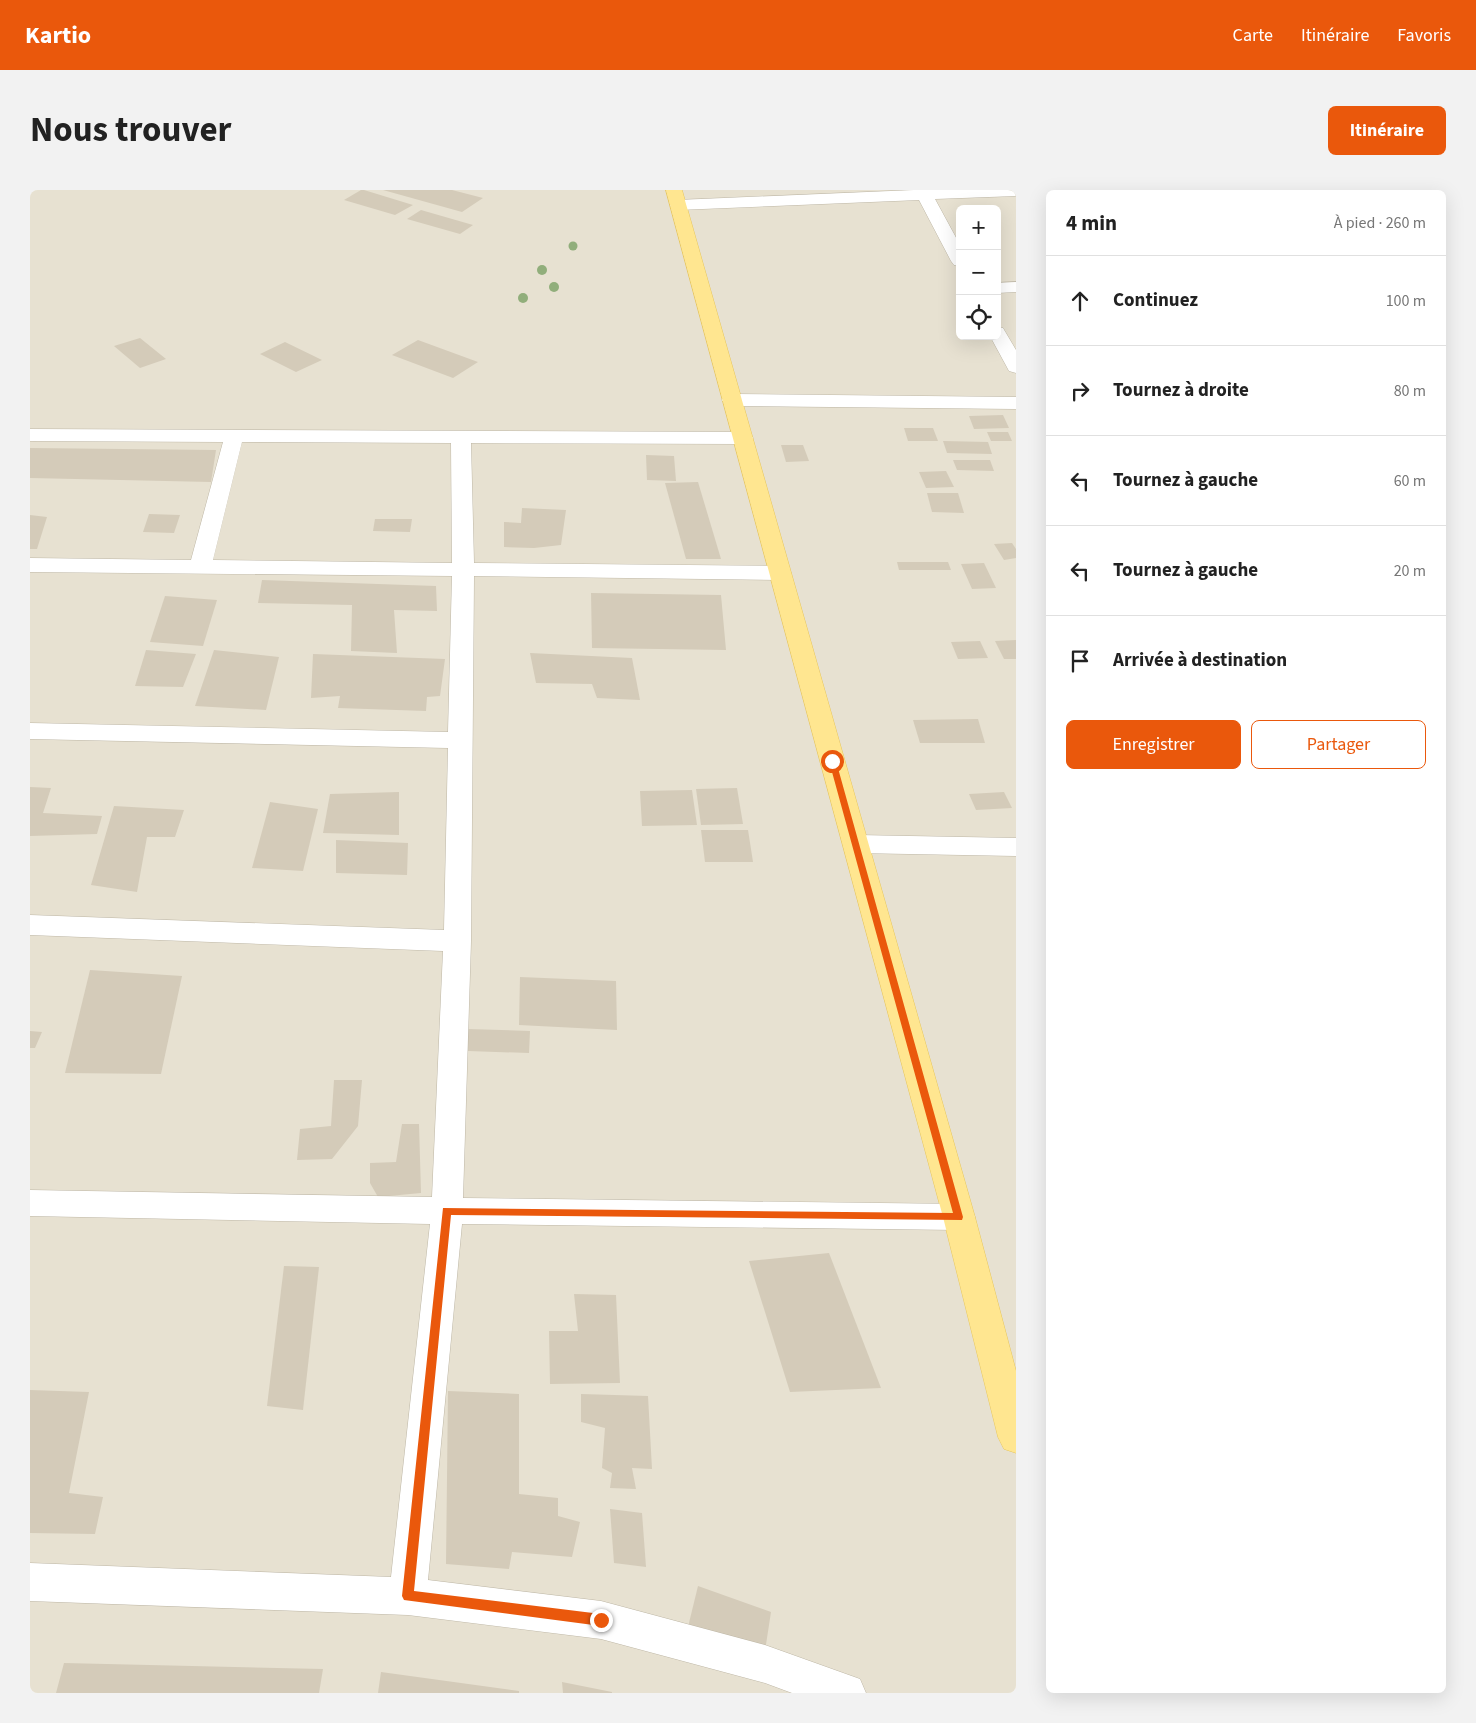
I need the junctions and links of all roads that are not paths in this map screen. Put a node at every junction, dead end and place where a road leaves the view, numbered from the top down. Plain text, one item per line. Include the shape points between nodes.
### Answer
1 (1016, 191) edge
2 (924, 193) edge
3 (676, 197) edge
4 (956, 253) edge
5 (1016, 287) edge
6 (1001, 288) edge
7 (1001, 339) edge
8 (1016, 367) edge
9 (732, 400) junction
10 (1016, 403) edge
11 (30, 435) edge
12 (234, 436) junction
13 (461, 437) junction
14 (743, 438) junction
15 (30, 565) edge
16 (200, 567) junction
17 (463, 570) junction
18 (780, 573) junction
19 (30, 731) edge
20 (459, 740) junction
21 (856, 844) junction
22 (1016, 846) edge
23 (30, 925) edge
24 (457, 941) junction
25 (30, 1203) edge
26 (446, 1211) junction
27 (959, 1217) junction
28 (1016, 1437) edge
29 (30, 1582) edge
30 (408, 1596) junction
31 (846, 1693) edge

1 - 2 street
2 - 3 street
2 - 4 street
3 - 9 main road
5 - 6 street
7 - 8 street
9 - 10 street
9 - 14 main road
11 - 12 street
12 - 13 street
12 - 16 street
13 - 14 street
13 - 17 street
14 - 18 main road
15 - 16 street
16 - 17 street
17 - 18 street
17 - 20 street
18 - 21 main road
19 - 20 street
20 - 24 street
21 - 22 street
21 - 27 main road
23 - 24 street
24 - 26 street
25 - 26 street
26 - 27 street
26 - 30 street
27 - 28 main road
29 - 30 street
30 - 31 street via 601,1620 765,1664

